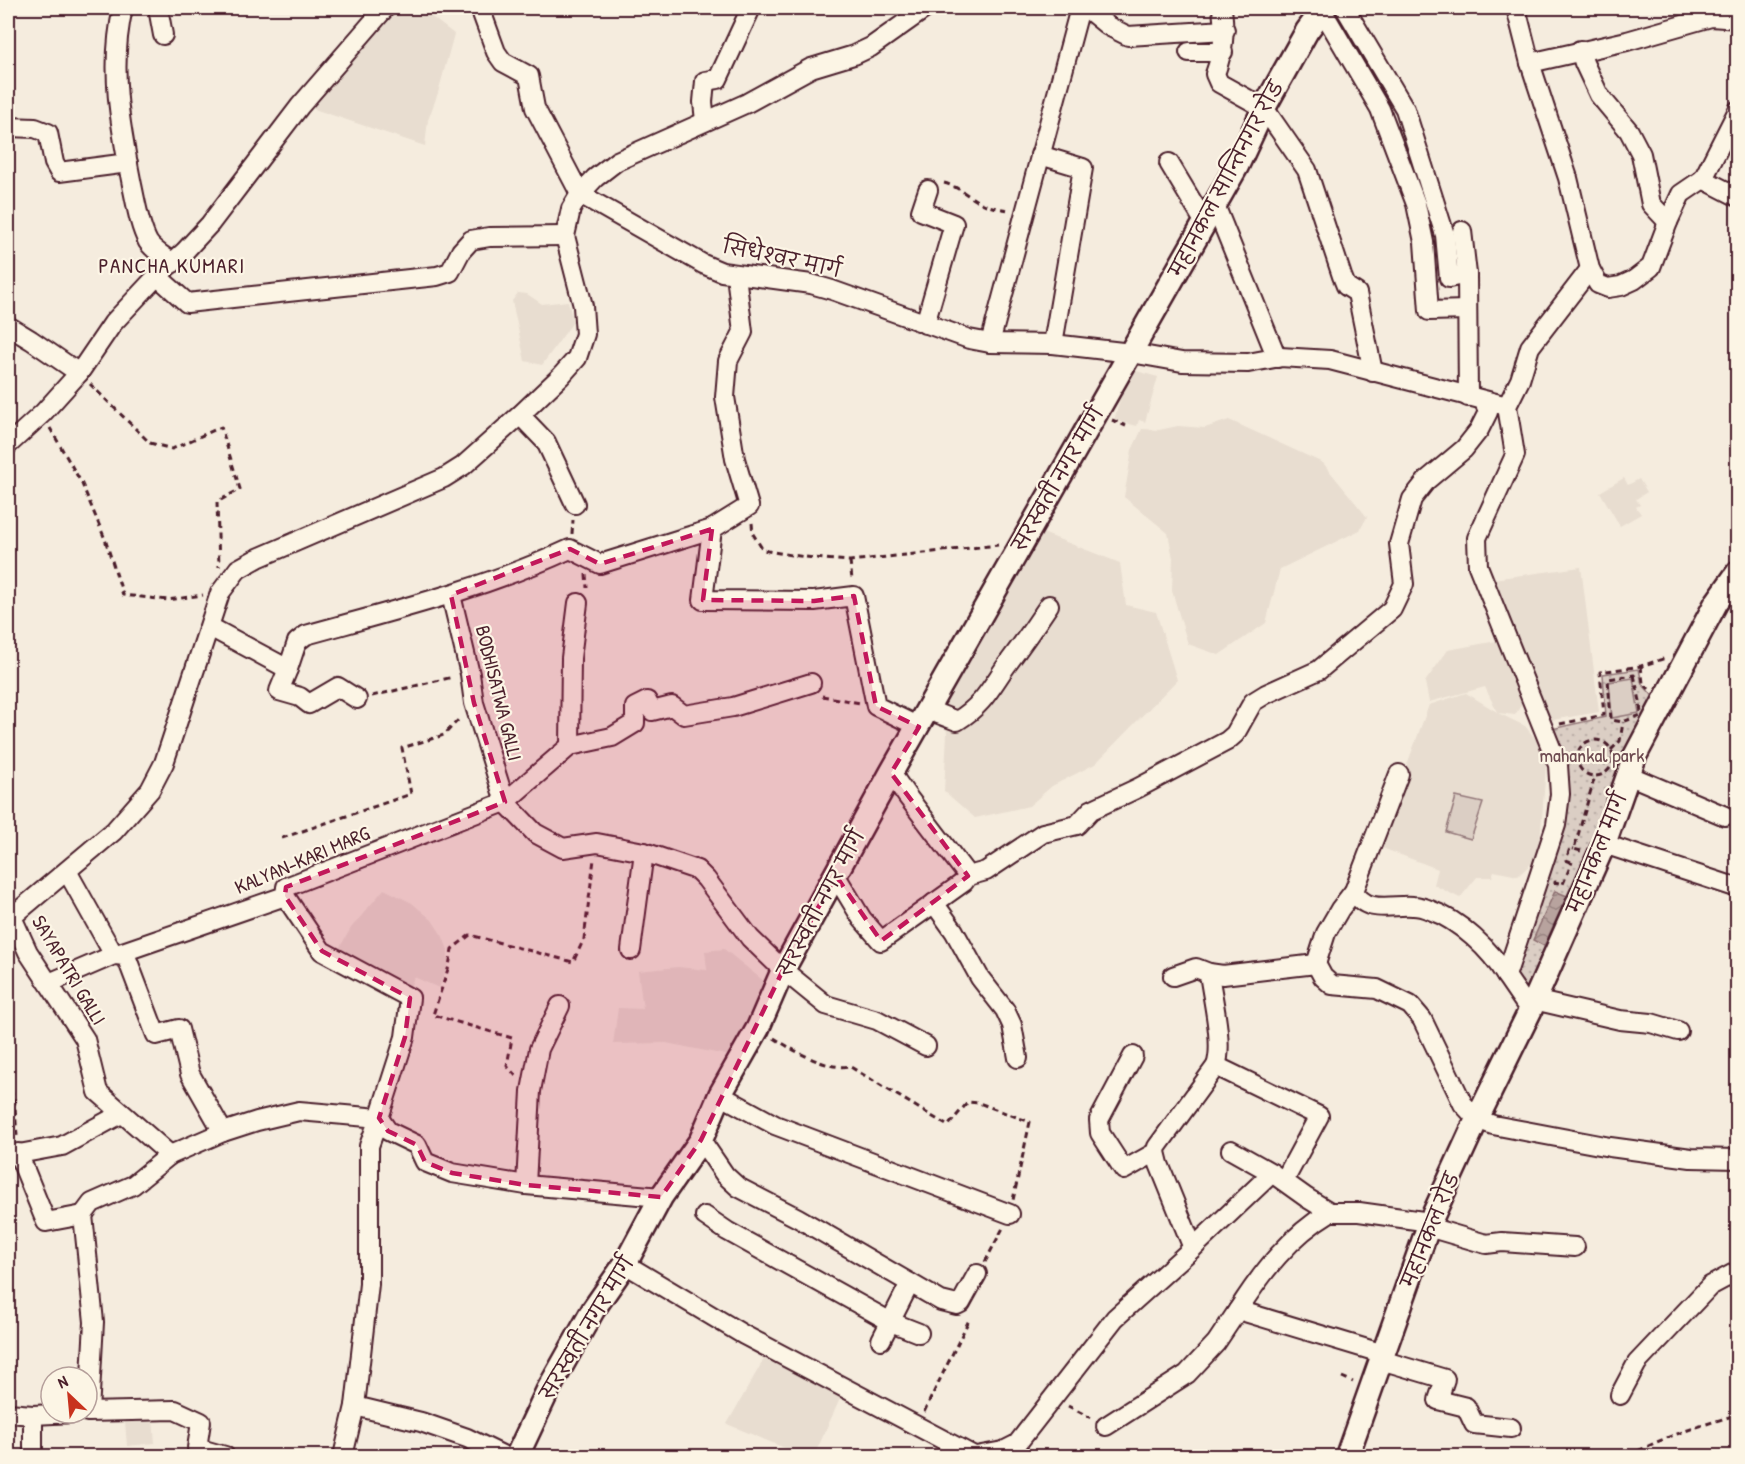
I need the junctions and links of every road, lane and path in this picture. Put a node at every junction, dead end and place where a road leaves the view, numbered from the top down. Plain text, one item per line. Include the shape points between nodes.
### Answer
1 (123, 8) edge
2 (158, 8) edge
3 (385, 8) edge
4 (480, 8) edge
5 (751, 8) edge
6 (926, 8) edge
7 (1080, 8) edge
8 (1086, 8) edge
9 (1222, 8) edge
10 (1323, 8) edge
11 (1345, 8) edge
12 (1516, 8) edge
13 (1737, 19) edge
14 (1225, 30) junction
15 (163, 35) dead end
16 (1581, 50) junction
17 (1189, 52) dead end
18 (1223, 52) junction
19 (1530, 63) junction
20 (1264, 108) junction
21 (1737, 111) edge
22 (705, 121) junction
23 (8, 127) edge
24 (1040, 155) junction
25 (128, 163) junction
26 (1169, 163) dead end
27 (1703, 179) junction
28 (928, 190) joint
29 (580, 194) junction
30 (1737, 197) edge
31 (1025, 213) junction
32 (1210, 214) junction
33 (1668, 222) junction
34 (1462, 231) dead end
35 (565, 236) junction
36 (172, 263) junction
37 (1590, 269) junction
38 (736, 274) junction
39 (1467, 274) junction
40 (157, 276) junction
41 (1467, 310) junction
42 (925, 324) junction
43 (8, 327) edge
44 (990, 343) junction
45 (1053, 344) junction
46 (1131, 353) junction
47 (1276, 358) junction
48 (1373, 372) junction
49 (79, 373) junction
50 (1476, 399) junction
51 (1507, 406) junction
52 (43, 413) junction
53 (520, 415) junction
54 (8, 445) edge
55 (574, 504) joint
56 (749, 506) junction
57 (712, 529) junction
58 (1021, 543) junction
59 (570, 549) junction
60 (1737, 572) edge
61 (220, 593) junction
62 (451, 595) junction
63 (578, 603) dead end
64 (1049, 605) dead end
65 (210, 627) junction
66 (1691, 650) junction
67 (288, 669) junction
68 (470, 674) junction
69 (811, 683) joint
70 (357, 699) joint
71 (474, 703) junction
72 (876, 706) junction
73 (923, 719) junction
74 (1623, 722) junction
75 (1543, 728) junction
76 (570, 746) junction
77 (1611, 750) junction
78 (1636, 764) junction
79 (891, 773) junction
80 (1399, 774) dead end
81 (1595, 776) junction
82 (505, 802) junction
83 (1725, 816) dead end
84 (282, 838) dead end
85 (597, 843) junction
86 (1604, 844) junction
87 (1574, 849) junction
88 (644, 852) junction
89 (1581, 857) dead end
90 (1579, 863) dead end
91 (67, 871) junction
92 (836, 876) junction
93 (968, 876) junction
94 (1737, 888) edge
95 (1354, 891) junction
96 (285, 896) junction
97 (934, 903) junction
98 (10, 918) edge
99 (631, 950) dead end
100 (114, 955) junction
101 (1316, 964) junction
102 (783, 970) junction
103 (1209, 973) junction
104 (1173, 976) dead end
105 (1506, 976) junction
106 (49, 983) junction
107 (1532, 1005) junction
108 (560, 1006) dead end
109 (1678, 1031) dead end
110 (926, 1046) dead end
111 (1133, 1056) dead end
112 (1018, 1058) dead end
113 (1216, 1066) junction
114 (531, 1091) junction
115 (8, 1094) edge
116 (720, 1095) junction
117 (121, 1114) junction
118 (379, 1118) junction
119 (1477, 1119) junction
120 (223, 1132) junction
121 (701, 1140) junction
122 (1231, 1150) dead end
123 (1156, 1152) junction
124 (13, 1154) edge
125 (171, 1155) junction
126 (1737, 1159) edge
127 (1278, 1177) junction
128 (526, 1185) junction
129 (661, 1197) junction
130 (1330, 1212) junction
131 (1010, 1214) dead end
132 (83, 1215) junction
133 (705, 1216) dead end
134 (1429, 1224) junction
135 (1575, 1247) dead end
136 (1193, 1248) junction
137 (625, 1264) junction
138 (1737, 1271) edge
139 (977, 1274) dead end
140 (910, 1283) junction
141 (1238, 1310) junction
142 (891, 1322) junction
143 (919, 1334) dead end
144 (881, 1340) dead end
145 (1382, 1357) junction
146 (88, 1365) edge
147 (1737, 1377) edge
148 (1620, 1395) dead end
149 (1053, 1397) junction
150 (355, 1406) junction
151 (99, 1412) edge
152 (8, 1413) edge
153 (33, 1415) junction
154 (39, 1415) edge
155 (1736, 1415) junction
156 (1106, 1426) joint
157 (1510, 1428) dead end
158 (1737, 1430) edge
159 (33, 1456) edge
160 (225, 1456) edge
161 (343, 1456) edge
162 (504, 1456) edge
163 (517, 1456) edge
164 (975, 1456) edge
165 (1347, 1456) edge
166 (1629, 1456) edge

1 - 25 street via 115,67
2 - 15 street
3 - 36 street via 300,106 210,224
4 - 29 street via 496,52 504,62 529,76 535,108
5 - 22 street via 718,79 705,81
6 - 22 street via 871,47 811,68
7 - 24 street
8 - 14 street via 1107,26 1128,36
9 - 14 street
10 - 20 main road, महानकल सान्तिनगर रोड
10 - 41 street via 1380,109 1416,204 1424,242 1429,311
11 - 39 street via 1405,109 1445,235 1449,278
12 - 19 street
13 - 16 street via 1711,17
14 - 18 street
16 - 19 street
16 - 33 street via 1599,95 1629,130 1641,154 1651,204
17 - 18 street
18 - 20 street via 1215,74 1219,83
19 - 37 street via 1568,178
20 - 32 main road, महानकल सान्तिनगर रोड
20 - 48 street via 1307,170 1346,286 1357,293
21 - 27 street
22 - 29 street via 617,162
23 - 25 street via 35,128 48,134 59,172
24 - 31 street
24 - 45 street via 1083,168
25 - 36 street via 150,245
26 - 32 street
27 - 30 street
27 - 33 street via 1682,194
28 - 31 path via 936,182 956,186 989,206
28 - 42 street via 921,211 954,224
29 - 35 street via 571,209
29 - 38 street, सिधेश्वर मार्ग via 703,264
31 - 44 street
32 - 46 main road, महानकल सान्तिनगर रोड
32 - 47 street
33 - 37 street via 1651,267 1634,280 1608,288 1598,284
34 - 39 street
35 - 40 street via 471,240 450,272 437,276 187,303
35 - 53 street via 583,306 585,334 577,357
36 - 40 street
37 - 51 street via 1530,347
38 - 42 street, सिधेश्वर मार्ग via 811,285
38 - 56 street via 743,332 728,361 725,397 735,459
39 - 41 street
40 - 49 street via 112,323
41 - 50 street
42 - 44 street, सिधेश्वर मार्ग
43 - 49 street
44 - 45 street, सिधेश्वर मार्ग
45 - 46 street, सिधेश्वर मार्ग
46 - 47 street, सिधेश्वर मार्ग via 1182,362 1248,363
46 - 58 main road, सरस्वती नगर मार्ग
47 - 48 street, सिधेश्वर मार्ग via 1330,360
48 - 50 street, सिधेश्वर मार्ग
49 - 52 street
49 - 61 path via 150,443 172,449 221,427 240,489 217,502
50 - 51 street, सिधेश्वर मार्ग
50 - 93 street via 1488,412 1479,430 1412,500 1399,544 1404,584 1392,609 1319,670 1253,702 1227,741 1091,810 1077,825 1043,833 986,871
51 - 75 street via 1515,455 1477,538 1478,567
52 - 54 street
52 - 61 path via 82,484 123,595 168,600
53 - 55 street via 546,442
53 - 61 street via 444,478 258,558 238,569
55 - 59 path
56 - 57 street
56 - 58 path via 753,534 763,550 788,555 850,561
57 - 59 street via 600,564
57 - 72 street via 703,600 814,601 854,596
58 - 73 main road, सरस्वती नगर मार्ग
59 - 62 street
60 - 66 main road, महानकल मार्ग
61 - 65 street
62 - 67 street via 306,635 297,642
62 - 68 street, BODHISATWA GALLI
63 - 76 street via 571,658
64 - 73 street via 991,691 969,714 957,721
65 - 67 street
65 - 91 street via 164,763 150,790 114,831
66 - 75 path via 1641,666 1600,672 1604,715
66 - 78 main road, महानकल मार्ग
67 - 70 street via 279,691 309,704 338,687
68 - 70 path
68 - 71 street, BODHISATWA GALLI
69 - 72 path via 822,696
69 - 76 street, BODHISATWA GALLI via 733,707 684,715 672,706 652,711 647,700 634,707 635,723 620,732
71 - 82 street, BODHISATWA GALLI
71 - 84 path via 444,735 402,748 411,794
72 - 73 street
73 - 79 main road, सरस्वती नगर मार्ग
74 - 74 path via 1641,715 1634,675 1608,679 1611,720
74 - 77 path via 1620,741
75 - 105 street via 1558,765 1556,825
76 - 82 street, BODHISATWA GALLI
77 - 81 path via 1613,759 1607,773
77 - 81 path via 1599,740 1583,742 1578,748 1577,765 1583,773
78 - 83 street
78 - 86 main road, महानकल मार्ग
79 - 92 main road, सरस्वती नगर मार्ग
79 - 93 street
80 - 95 street
81 - 87 path
82 - 85 street, BODHISATWA GALLI via 535,833 563,848
82 - 96 street, KALYAN-KARI MARG via 286,887
85 - 88 street, BODHISATWA GALLI
85 - 114 path via 584,939 573,962 470,935 452,949 433,1015 512,1038 507,1066
86 - 94 street
86 - 107 main road, महानकल मार्ग
87 - 89 path via 1582,851
87 - 90 path via 1570,848 1566,860
88 - 99 street
88 - 102 street, BODHISATWA GALLI via 697,870 750,938
91 - 98 street
91 - 100 street
92 - 97 street via 881,942
92 - 102 main road, सरस्वती नगर मार्ग
93 - 97 street
95 - 101 street via 1326,933
95 - 105 street via 1360,899 1380,908 1412,906 1449,918 1495,957
96 - 100 street, KALYAN-KARI MARG
96 - 118 street via 322,951 410,998 405,1037
97 - 112 street via 980,978 1005,1010
98 - 106 street, SAYAPATRI GALLI
100 - 106 street, KALYAN-KARI MARG
100 - 120 street via 126,956 156,1035 179,1029 190,1074
101 - 103 street
101 - 119 street via 1332,985 1377,989 1410,1005 1422,1019 1463,1104
102 - 110 street, BODHISATWA GALLI via 826,1005 877,1020
102 - 116 main road, सरस्वती नगर मार्ग via 758,1028
103 - 104 street via 1196,968
103 - 113 street via 1219,1042
105 - 107 street
106 - 117 street, SAYAPATRI GALLI via 85,1039 98,1092
107 - 109 street via 1651,1023
107 - 119 main road, महानकल रोड
108 - 114 street via 539,1049
111 - 123 street via 1100,1120 1100,1133 1124,1170
113 - 123 street
113 - 127 street via 1319,1116
114 - 128 street
115 - 124 path via 14,1094
116 - 121 main road, सरस्वती नगर मार्ग
116 - 131 street via 775,1125
117 - 124 street via 62,1146
117 - 125 street, SAYAPATRI GALLI
118 - 120 street via 299,1111
118 - 128 street via 388,1131 417,1146 425,1162 452,1173
118 - 150 street via 369,1146 369,1284
119 - 126 street via 1611,1147 1691,1158
119 - 134 main road, महानकल रोड
120 - 125 street
121 - 129 main road, सरस्वती नगर मार्ग
121 - 140 street via 738,1187
122 - 127 street
123 - 136 street
124 - 132 street via 46,1222
125 - 132 street via 133,1185 92,1203
127 - 130 street
127 - 136 street
128 - 129 street
129 - 137 main road, सरस्वती नगर मार्ग
130 - 134 street via 1359,1212
130 - 141 street via 1273,1260
132 - 146 street via 93,1322
133 - 142 street via 727,1232
134 - 135 street via 1486,1244
134 - 145 main road, महानकल रोड
136 - 149 street via 1115,1318
137 - 163 main road, सरस्वती नगर मार्ग via 593,1310
137 - 164 street via 744,1335
138 - 148 street via 1710,1286 1637,1363
139 - 140 street via 959,1305 941,1301
140 - 142 street
141 - 145 street
141 - 156 street via 1216,1343 1187,1374
142 - 143 street
142 - 144 street
145 - 157 street via 1445,1379 1438,1400 1466,1407 1474,1424
145 - 165 main road, महानकल रोड
147 - 155 path
149 - 156 path
149 - 164 street via 1017,1444 1004,1451
150 - 161 street
150 - 162 street via 421,1422
151 - 160 street via 174,1410 201,1422 197,1448
152 - 153 street
153 - 154 street
153 - 159 street
155 - 158 path
155 - 166 path via 1694,1427

